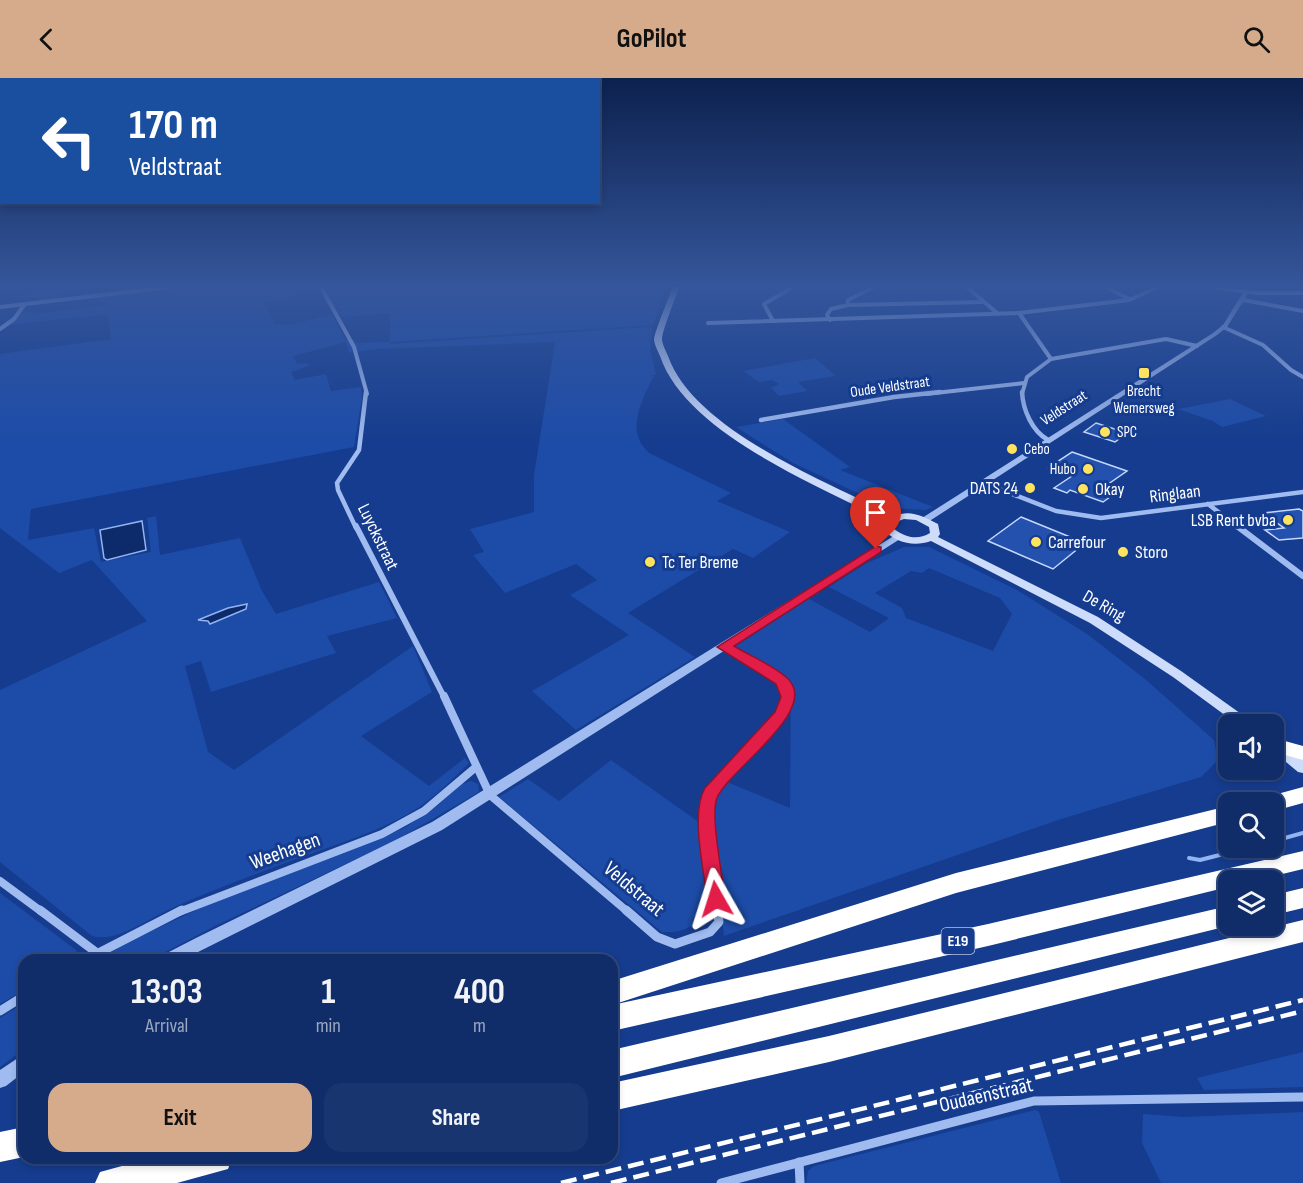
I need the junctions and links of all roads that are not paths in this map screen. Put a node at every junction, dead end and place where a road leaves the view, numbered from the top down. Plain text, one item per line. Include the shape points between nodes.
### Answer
1 (349, 339) edge
2 (667, 339) edge
3 (1037, 339) edge
4 (1207, 339) edge
5 (1249, 339) edge
6 (1197, 346) junction
7 (1051, 359) junction
8 (1303, 377) edge
9 (1024, 383) junction
10 (761, 420) dead end
11 (1047, 440) junction
12 (984, 483) junction
13 (1303, 492) edge
14 (1208, 504) junction
15 (892, 519) junction
16 (925, 520) junction
17 (897, 537) junction
18 (931, 537) junction
19 (1303, 576) edge
20 (724, 647) junction
21 (1232, 714) edge
22 (1284, 748) edge
23 (1284, 753) edge
24 (1303, 753) edge
25 (476, 767) junction
26 (1303, 768) edge
27 (490, 795) junction
28 (1303, 795) edge
29 (1284, 800) edge
30 (1218, 817) edge
31 (1303, 860) edge
32 (0, 881) edge
33 (1303, 898) edge
34 (1284, 903) edge
35 (1218, 918) edge
36 (1303, 931) edge
37 (97, 953) joint
38 (179, 954) edge
39 (618, 991) edge
40 (18, 1000) edge
41 (0, 1011) edge
42 (618, 1017) edge
43 (618, 1063) edge
44 (18, 1066) edge
45 (0, 1080) edge
46 (618, 1096) edge
47 (1303, 1097) edge
48 (18, 1144) edge
49 (0, 1148) edge
50 (800, 1162) junction
51 (192, 1164) edge
52 (111, 1183) edge
53 (721, 1183) edge
54 (800, 1183) edge

1 - 25 street, Luyckstraat via 367,394 359,450 337,483 338,490 429,664
2 - 15 main road via 663,354 676,383 724,428 771,458
3 - 7 street
4 - 6 street, Veldstraat
5 - 8 street via 1263,345
6 - 7 street via 1166,339
6 - 11 street, Veldstraat
7 - 9 street via 1031,372
9 - 10 street, Oude Veldstraat via 894,397
9 - 11 street via 1022,404 1038,434
11 - 12 street, Veldstraat
12 - 14 street, Ringlaan via 1052,510 1086,517
12 - 16 street, Veldstraat
13 - 14 street, Ringlaan
14 - 19 street
15 - 16 main road via 910,516
15 - 17 main road via 887,526
16 - 18 main road via 936,530
17 - 18 main road via 913,541
17 - 20 street
18 - 21 main road, De Ring via 1094,620
20 - 27 street
20 - 27 street, Veldstraat via 782,681 788,697 782,714 708,799 718,922 710,932 675,944 657,937
22 - 24 highway
23 - 26 main road
25 - 27 street, Luyckstraat
25 - 37 street, Weehagen via 404,822 151,924
27 - 38 street via 379,858
28 - 29 highway
30 - 39 highway via 956,883
31 - 42 highway, E19
32 - 37 street
33 - 34 highway
35 - 43 highway, E19
36 - 46 highway via 830,1049
40 - 41 street
44 - 45 street
47 - 50 street, Oudaenstraat via 1034,1101
48 - 49 highway
50 - 53 street, Oudaenstraat
50 - 54 street
51 - 52 highway

